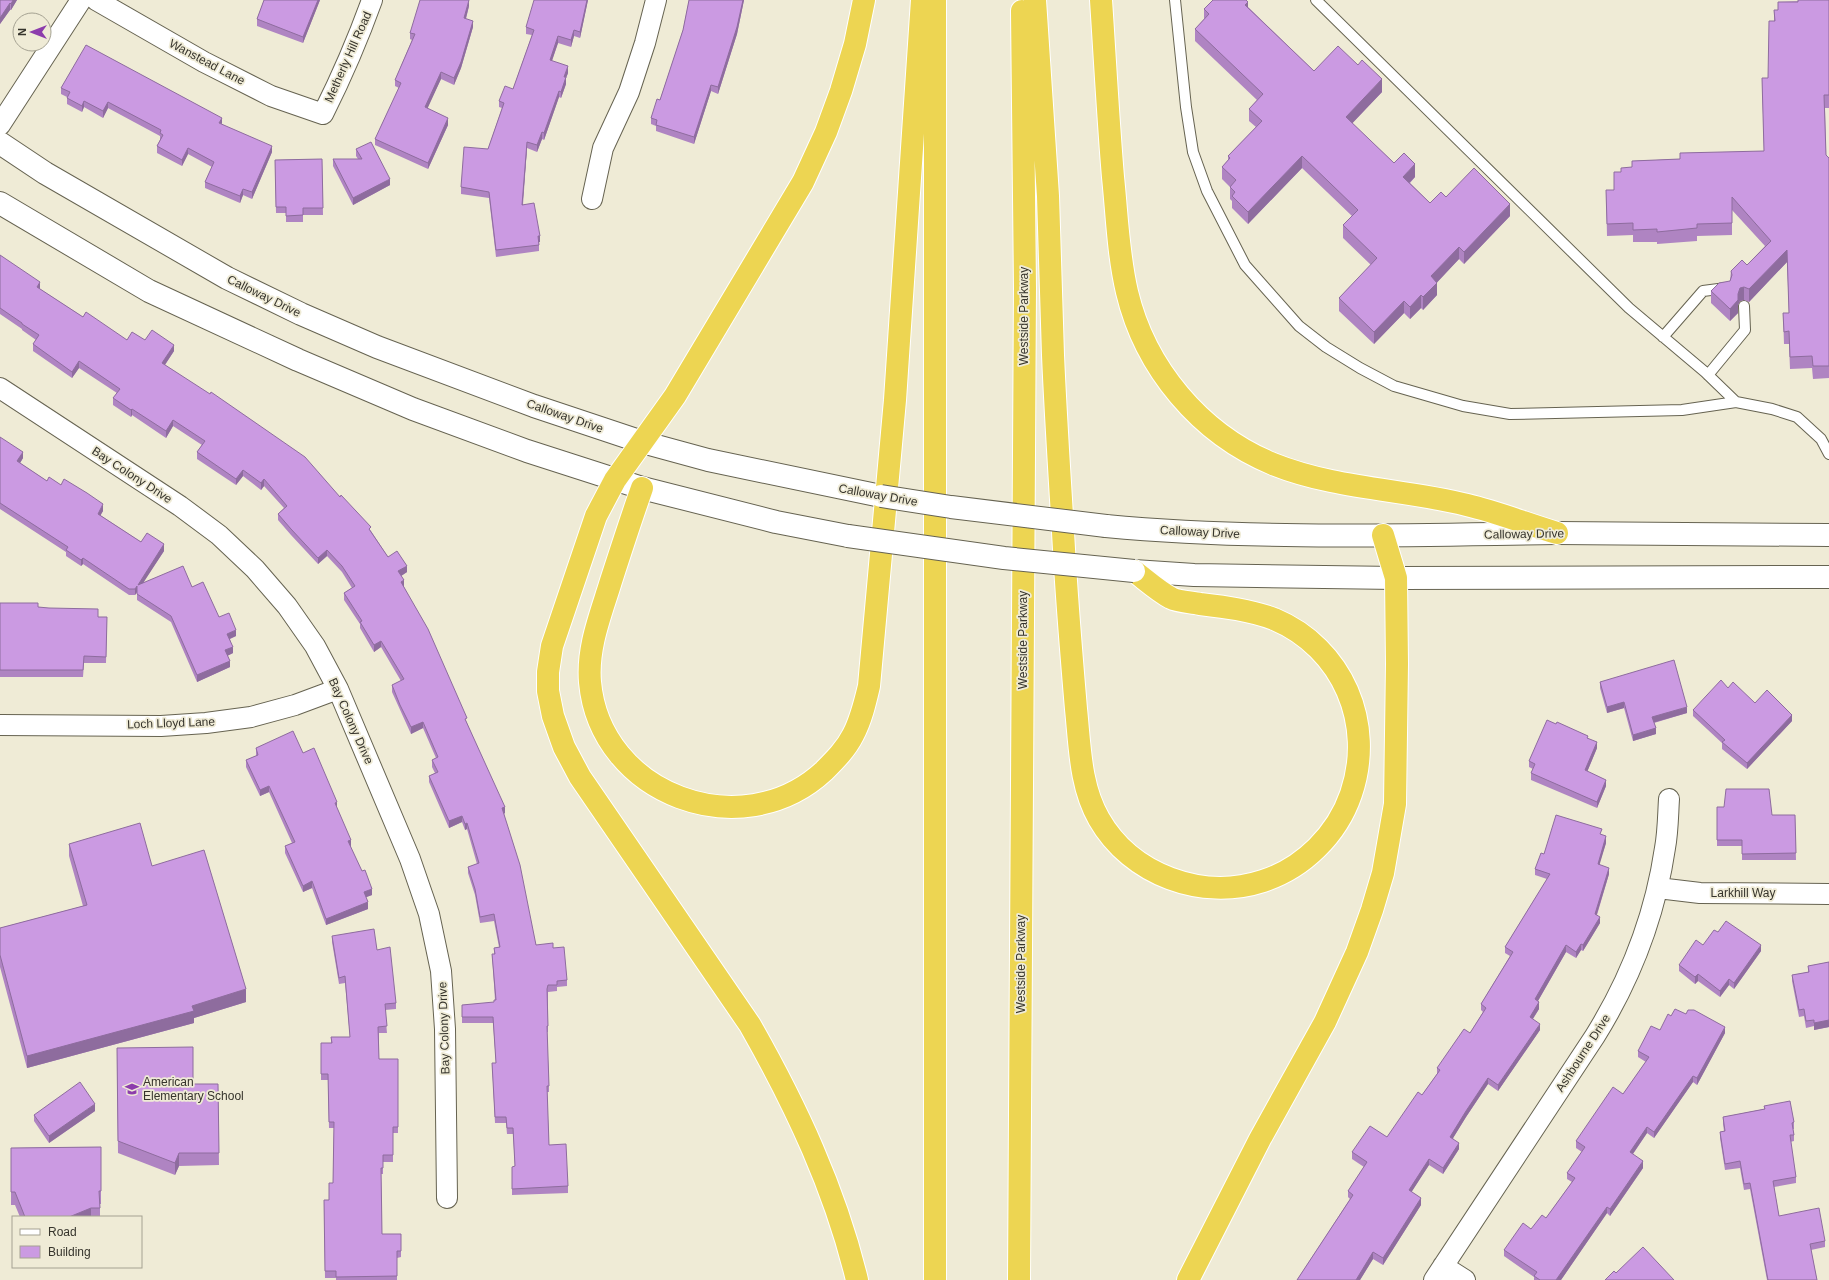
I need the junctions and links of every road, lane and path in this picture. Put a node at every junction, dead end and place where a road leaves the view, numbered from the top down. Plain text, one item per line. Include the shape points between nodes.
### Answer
1 (81, 0) edge
2 (96, 0) edge
3 (372, 0) edge
4 (656, 0) edge
5 (864, 0) edge
6 (922, 0) edge
7 (935, 0) edge
8 (1022, 0) edge
9 (1035, 0) edge
10 (1101, 0) edge
11 (1175, 0) edge
12 (1316, 0) edge
13 (323, 114) joint
14 (0, 125) edge
15 (0, 143) edge
16 (592, 199) dead end
17 (0, 203) edge
18 (1726, 288) edge
19 (1744, 306) edge
20 (1663, 337) junction
21 (1708, 374) junction
22 (0, 388) edge
23 (1736, 402) junction
24 (642, 442) junction
25 (1829, 454) edge
26 (615, 480) junction
27 (642, 488) junction
28 (1557, 533) junction
29 (1382, 535) junction
30 (1829, 535) edge
31 (1134, 571) junction
32 (1829, 577) edge
33 (1396, 578) junction
34 (338, 689) junction
35 (0, 725) edge
36 (1669, 799) dead end
37 (1658, 888) junction
38 (1829, 894) edge
39 (447, 1198) dead end
40 (1438, 1273) edge
41 (857, 1280) edge
42 (935, 1280) edge
43 (1019, 1280) edge
44 (1188, 1280) edge
45 (1465, 1280) edge

1 - 14 street
2 - 13 street, Wanstead Lane via 204,62 271,96
3 - 13 street, Metherly Hill Road via 361,32
4 - 16 street via 629,92 603,148
5 - 24 highway via 855,44 841,91 803,182 675,396
6 - 27 highway via 895,400 869,686 863,713 853,736 838,757 816,778 794,793 770,802 741,808 709,805 681,798 658,789 634,772 603,729 594,706 590,682 590,654 598,621
7 - 42 highway
8 - 43 highway, Westside Parkway via 1025,296
9 - 31 highway via 1048,199 1070,640 1084,780 1101,822 1132,858 1174,880 1195,887 1217,889 1264,881 1286,871 1309,856 1341,819 1357,777 1360,754 1358,730 1353,704 1344,682 1313,644 1296,630 1248,611 1173,599
10 - 28 highway via 1121,260 1127,292 1144,344 1174,389 1218,432 1250,453 1274,464 1308,475 1467,505
11 - 23 lane via 1193,152 1207,191 1245,265 1299,326 1326,347 1394,386 1463,406 1510,414 1682,410
12 - 20 lane via 1629,308
15 - 24 main road, Calloway Drive via 45,173 227,278 301,314 376,347 474,384
17 - 26 main road via 149,291 292,357 457,427
18 - 20 lane via 1703,291
19 - 21 lane via 1745,330
20 - 21 lane
21 - 23 lane
22 - 34 street, Bay Colony Drive via 180,506 219,535 255,569 287,606 315,646
23 - 25 lane via 1797,417 1821,439
24 - 26 highway
24 - 29 main road, Calloway Drive, bridge via 708,460 849,490 951,507 1161,531
26 - 27 main road
26 - 41 highway via 596,516 552,646 548,691 553,716 564,747 580,777 750,1024 772,1064 803,1124 831,1192 849,1245
27 - 31 main road, bridge via 776,522 848,536 952,552
28 - 29 main road, Calloway Drive
28 - 30 main road, Calloway Drive
29 - 33 highway
31 - 33 main road via 1202,575
32 - 33 main road
33 - 44 highway via 1398,664 1394,804 1383,873 1357,952 1325,1022 1260,1139
34 - 35 street, Loch Lloyd Lane via 295,705 206,724
34 - 39 street, Bay Colony Drive via 410,859 429,914 441,971 445,1029
36 - 37 street, Ashbourne Drive
37 - 38 street, Larkhill Way via 1700,893
37 - 40 street, Ashbourne Drive via 1647,929 1610,1012
40 - 45 street

